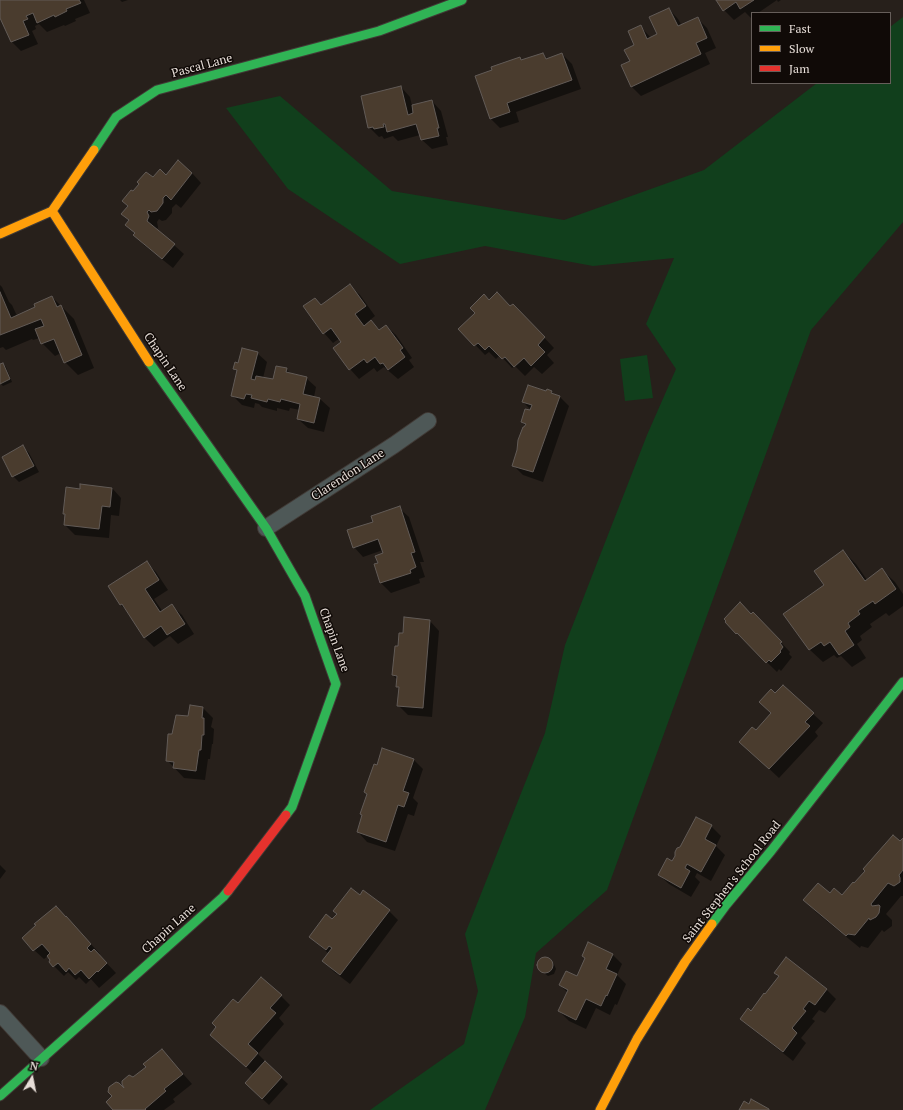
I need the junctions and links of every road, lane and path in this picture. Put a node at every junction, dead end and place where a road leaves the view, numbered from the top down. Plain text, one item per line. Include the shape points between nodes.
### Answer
1 (462, 0) edge
2 (52, 210) junction
3 (0, 234) edge
4 (428, 421) dead end
5 (266, 528) junction
6 (903, 682) edge
7 (0, 1013) edge
8 (41, 1058) junction
9 (0, 1096) edge
10 (600, 1110) edge

1 - 2 street, Pascal Lane via 379,31 157,90 116,117
2 - 3 street
2 - 5 street, Chapin Lane via 156,372
4 - 5 street, Clarendon Lane
5 - 8 street, Chapin Lane via 305,596 336,684 292,807 223,897
6 - 10 street, Saint Stephen's School Road via 726,905 636,1039
7 - 8 street
8 - 9 street, Chapin Lane

